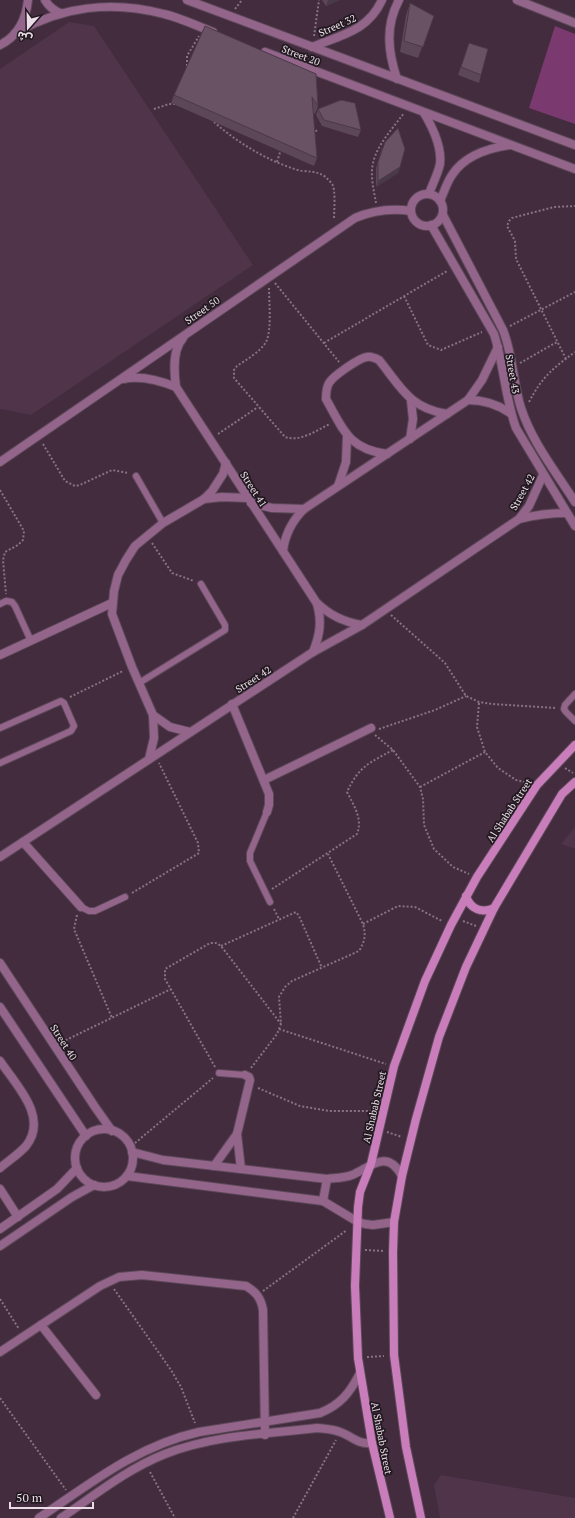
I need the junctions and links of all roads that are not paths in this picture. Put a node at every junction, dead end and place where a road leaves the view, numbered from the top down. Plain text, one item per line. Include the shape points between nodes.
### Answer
1 (28, 0) edge
2 (45, 0) edge
3 (186, 0) edge
4 (382, 0) edge
5 (399, 0) edge
6 (517, 0) edge
7 (60, 13) junction
8 (575, 23) edge
9 (15, 33) junction
10 (218, 34) edge
11 (2, 44) edge
12 (312, 47) junction
13 (260, 50) edge
14 (397, 79) junction
15 (424, 113) junction
16 (511, 145) junction
17 (575, 145) edge
18 (575, 169) edge
19 (428, 194) junction
20 (440, 201) junction
21 (411, 211) junction
22 (443, 214) junction
23 (431, 225) junction
24 (503, 330) junction
25 (492, 331) junction
26 (189, 332) junction
27 (498, 347) junction
28 (118, 380) junction
29 (176, 386) junction
30 (411, 400) junction
31 (468, 400) junction
32 (510, 413) junction
33 (446, 414) junction
34 (348, 436) junction
35 (410, 439) junction
36 (14, 453) junction
37 (0, 454) edge
38 (386, 454) junction
39 (0, 462) edge
40 (226, 463) junction
41 (543, 475) junction
42 (136, 476) road end
43 (338, 486) junction
44 (204, 499) junction
45 (250, 500) junction
46 (575, 502) edge
47 (304, 509) junction
48 (566, 513) junction
49 (519, 519) junction
50 (163, 523) junction
51 (575, 526) edge
52 (282, 551) junction
53 (201, 584) road end
54 (316, 602) junction
55 (112, 603) junction
56 (0, 604) edge
57 (362, 624) junction
58 (31, 641) junction
59 (313, 652) junction
60 (0, 655) edge
61 (139, 682) junction
62 (575, 694) edge
63 (232, 704) junction
64 (153, 715) junction
65 (575, 720) edge
66 (0, 728) edge
67 (370, 729) road end
68 (190, 732) junction
69 (575, 744) edge
70 (152, 757) junction
71 (0, 763) edge
72 (264, 780) junction
73 (575, 782) edge
74 (267, 812) joint
75 (23, 842) junction
76 (0, 857) edge
77 (466, 896) junction
78 (125, 897) road end
79 (270, 902) dead end
80 (81, 907) joint
81 (494, 908) junction
82 (0, 963) edge
83 (0, 1007) edge
84 (0, 1062) edge
85 (219, 1073) road end
86 (245, 1075) joint
87 (112, 1131) junction
88 (237, 1134) junction
89 (86, 1136) junction
90 (131, 1149) junction
91 (371, 1164) junction
92 (214, 1166) junction
93 (0, 1168) edge
94 (77, 1168) junction
95 (241, 1169) junction
96 (127, 1176) junction
97 (402, 1176) junction
98 (327, 1178) junction
99 (94, 1185) junction
100 (0, 1189) edge
101 (323, 1201) junction
102 (18, 1217) junction
103 (358, 1222) junction
104 (394, 1222) junction
105 (0, 1229) edge
106 (0, 1246) edge
107 (41, 1325) junction
108 (0, 1352) edge
109 (360, 1373) junction
110 (96, 1395) dead end
111 (264, 1421) junction
112 (265, 1435) junction
113 (372, 1443) junction
114 (39, 1518) edge
115 (62, 1518) edge
116 (390, 1518) edge
117 (421, 1518) edge

1 - 9 street via 27,11
2 - 7 street
3 - 12 street, Street 20
4 - 12 street, Street 32 via 370,20 360,27
5 - 14 street via 391,21 389,36 389,50
6 - 8 street
7 - 9 street
7 - 10 street via 102,5 145,8
9 - 11 street
12 - 14 street, Street 20
13 - 15 street, Street 20
14 - 17 street, Street 20
15 - 16 street, Street 20
15 - 19 street via 435,132 440,154 440,165
16 - 18 street, Street 20
16 - 20 street via 488,149 468,159 452,175
19 - 20 street
19 - 21 street via 416,198
20 - 22 street via 443,205
21 - 23 street via 422,225
21 - 26 street, Street 50 via 376,210 354,218
22 - 23 street
22 - 24 street, Street 43
23 - 25 street, Street 43
24 - 25 street
24 - 46 street, Street 43 via 524,416 532,434
25 - 27 street, Street 43
26 - 28 street, Street 50
26 - 29 street, Street 41 via 179,342 175,356
27 - 31 street via 482,380
27 - 32 street, Street 43
28 - 29 street via 132,377 147,378
28 - 36 street, Street 50
29 - 40 street, Street 41
30 - 33 street via 428,410
30 - 34 street via 379,360 375,357 366,357 332,379 326,392 326,399
30 - 35 street via 413,419
31 - 32 street via 490,403
31 - 33 street
32 - 41 street, Street 43
33 - 35 street
34 - 38 street via 364,449
34 - 43 street via 346,462
35 - 38 street
36 - 37 street
36 - 39 street, Street 50
38 - 43 street
40 - 44 street via 219,483
40 - 45 street, Street 41
41 - 48 street, Street 43
41 - 49 street, Street 42 via 529,506
42 - 50 lane
43 - 47 street
44 - 45 street via 222,497
44 - 50 street
45 - 47 street via 272,508
45 - 52 street, Street 41
47 - 52 street via 291,524
48 - 49 street, Street 42 via 534,515
48 - 51 street, Street 43
49 - 57 street, Street 42
50 - 55 street via 135,546 126,560 118,575
52 - 54 street, Street 41
53 - 61 lane via 225,625 225,630
54 - 57 street, Street 41 via 341,620
54 - 59 street, Street 41 via 320,614 320,627
55 - 58 street
55 - 61 street via 112,614
56 - 58 lane via 12,602
57 - 59 street, Street 42
58 - 60 street
59 - 63 street, Street 42
61 - 64 street
62 - 65 lane via 564,709
63 - 68 street, Street 42
63 - 72 street
64 - 68 street via 170,727
64 - 70 street
66 - 71 lane via 61,701 74,726 73,729
67 - 72 street
68 - 70 street, Street 42
69 - 77 street, Al Shabab Street via 537,785
70 - 75 street, Street 42
72 - 74 street via 269,794 270,805
73 - 81 street via 562,794
74 - 79 lane via 250,853 250,861
75 - 76 street, Street 42
75 - 80 street
77 - 81 street via 476,910
77 - 91 street, Al Shabab Street via 425,981 394,1066
78 - 80 lane via 95,911
81 - 97 street via 466,967 439,1037
82 - 87 street, Street 40
83 - 89 street
84 - 93 street via 32,1109 35,1119 31,1139
85 - 86 lane
86 - 88 street via 249,1077 250,1084
87 - 89 street via 98,1130
87 - 90 street via 123,1136
88 - 92 street
88 - 95 street
89 - 94 street via 76,1151
90 - 92 street via 163,1160
90 - 96 street via 132,1165
91 - 97 street via 378,1161 393,1164
91 - 98 street via 362,1171 350,1175
91 - 103 street, Al Shabab Street via 360,1192
92 - 95 street
94 - 99 street via 81,1175
94 - 102 street via 57,1189
95 - 98 street
96 - 99 street via 112,1186
96 - 101 street
97 - 104 street
98 - 101 street
99 - 106 street
100 - 102 street
101 - 103 street
102 - 105 street
103 - 104 street via 373,1225
103 - 109 street, Al Shabab Street via 355,1307
104 - 117 street via 394,1355 406,1447
107 - 108 street
107 - 110 street
107 - 111 street via 108,1282 130,1275 239,1285 252,1290 262,1302 263,1310
109 - 111 street via 348,1394 331,1408 320,1413
109 - 113 street, Al Shabab Street
111 - 112 street
111 - 114 street via 180,1436 139,1453
112 - 113 street via 317,1428 341,1432 362,1444
112 - 115 street via 204,1442 164,1454 127,1473
113 - 116 street, Al Shabab Street

